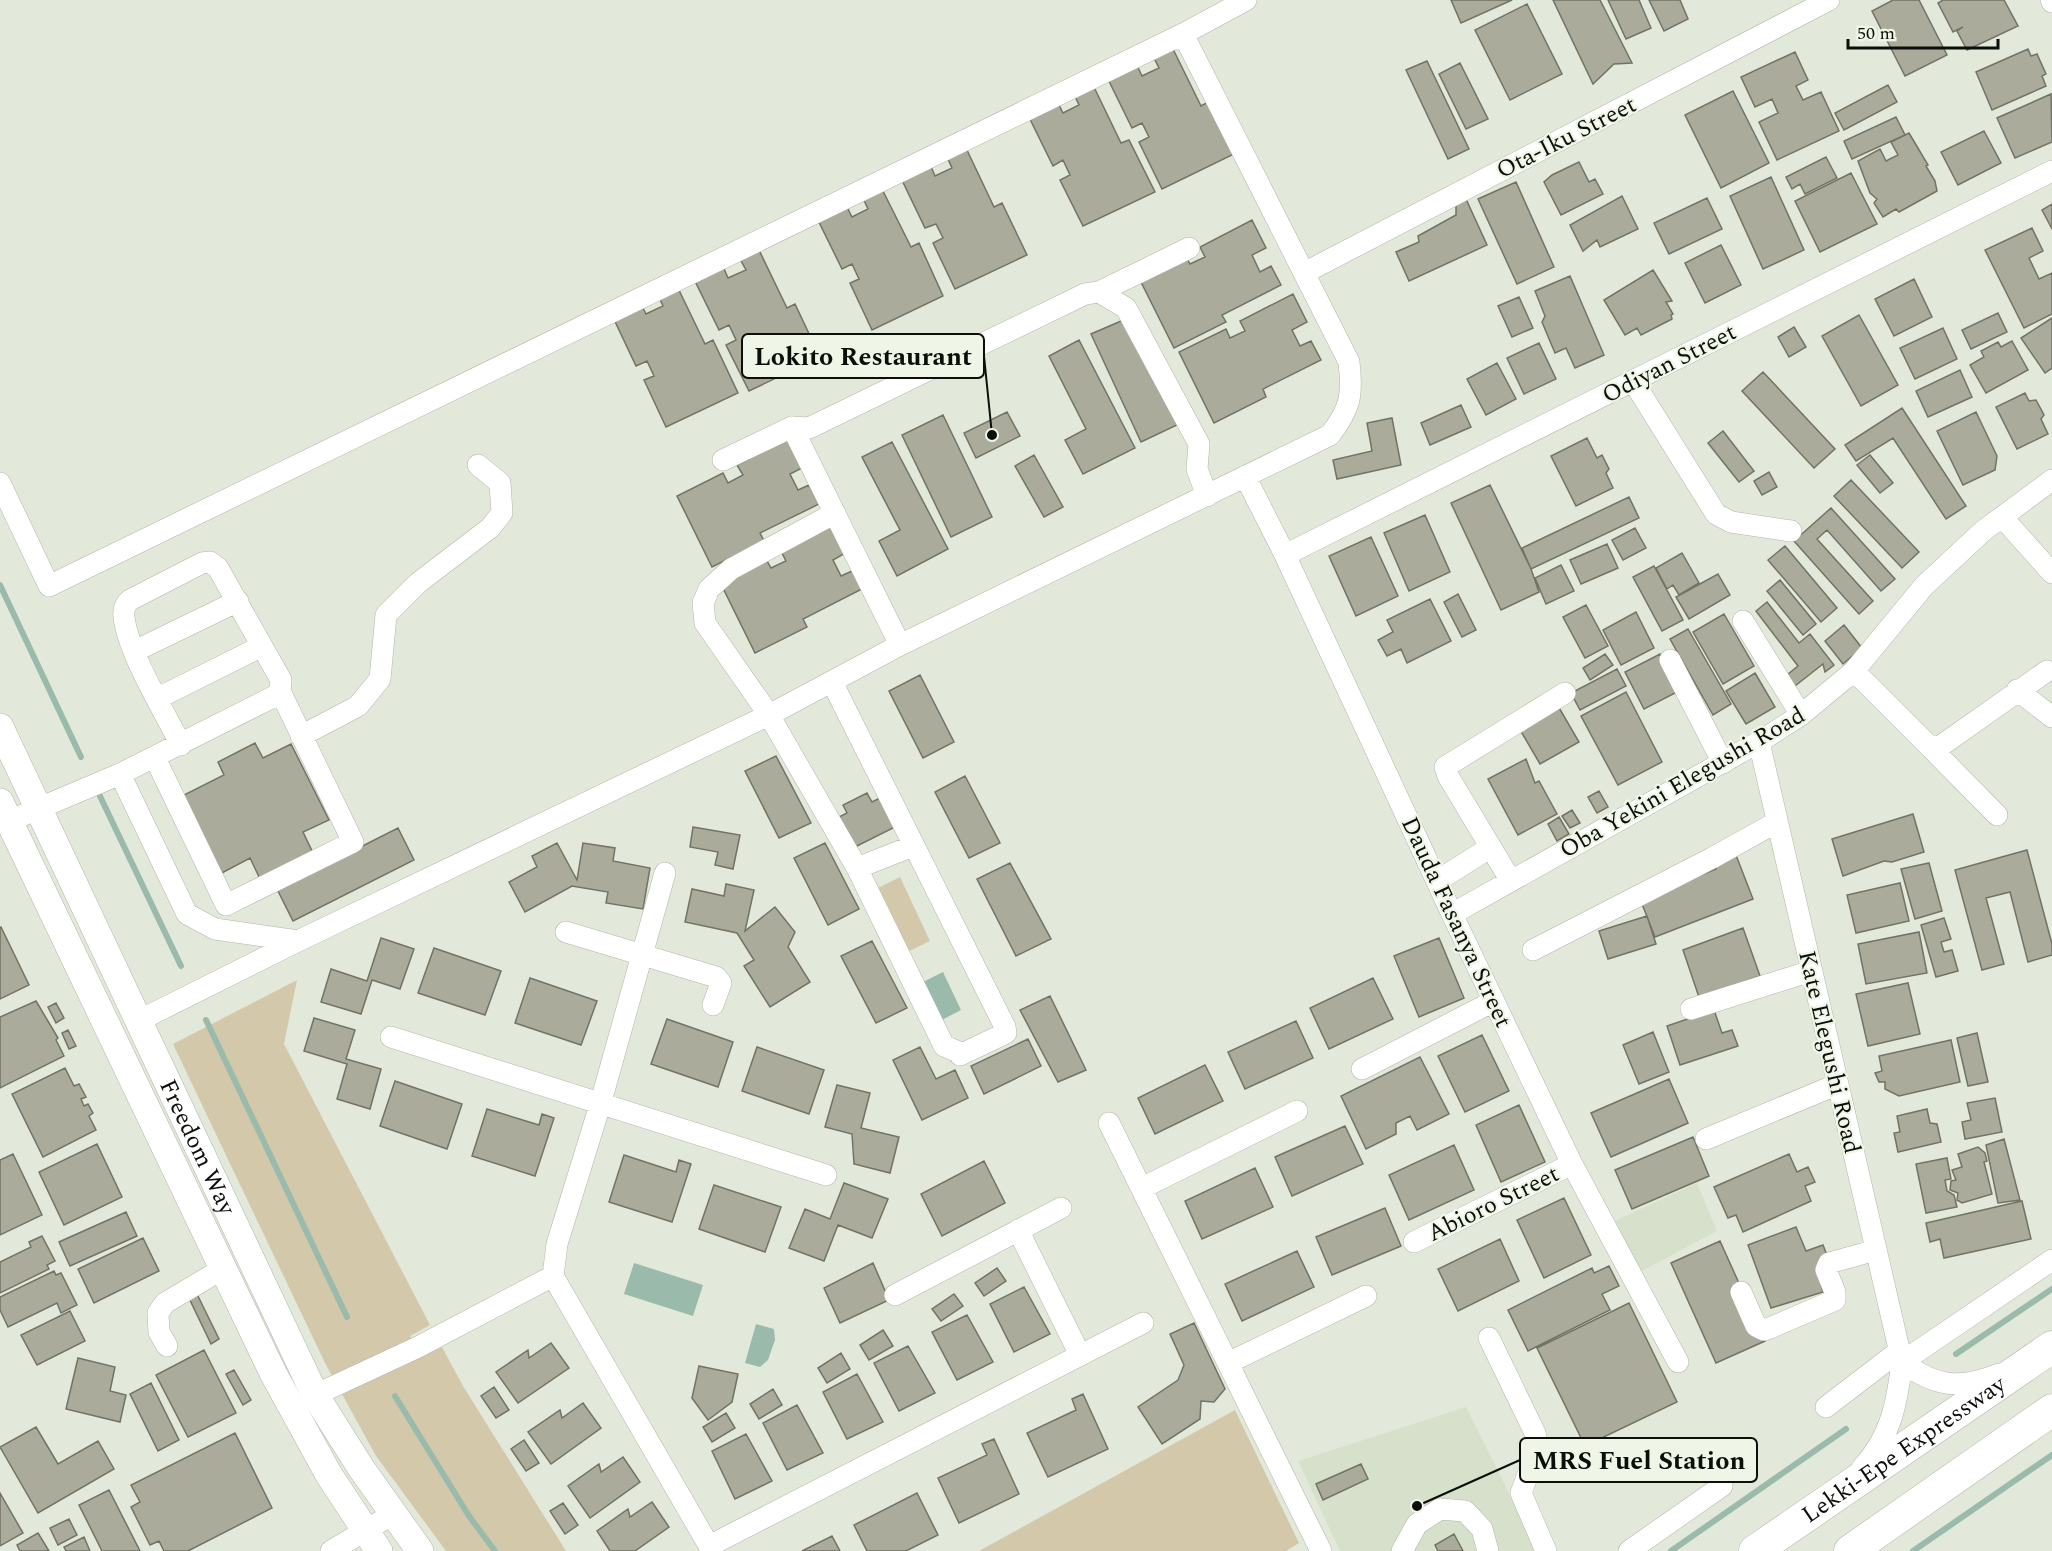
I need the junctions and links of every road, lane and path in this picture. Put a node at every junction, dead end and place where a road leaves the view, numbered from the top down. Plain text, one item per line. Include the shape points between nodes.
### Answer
1 (1246, 0) edge
2 (1829, 0) edge
3 (1183, 34) junction
4 (2052, 171) edge
5 (1190, 248) dead end
6 (1304, 273) junction
7 (1099, 292) junction
8 (1633, 381) junction
9 (792, 426) junction
10 (723, 460) dead end
11 (478, 465) dead end
12 (1245, 476) junction
13 (2052, 480) edge
14 (0, 483) edge
15 (1207, 496) junction
16 (835, 513) junction
17 (2002, 516) junction
18 (1791, 531) dead end
19 (1285, 555) junction
20 (2052, 573) edge
21 (238, 601) junction
22 (1743, 621) dead end
23 (900, 645) junction
24 (262, 646) junction
25 (135, 651) junction
26 (1670, 660) dead end
27 (1854, 671) junction
28 (2047, 671) dead end
29 (832, 682) junction
30 (2017, 690) junction
31 (280, 691) junction
32 (1565, 693) dead end
33 (158, 699) junction
34 (769, 715) junction
35 (1801, 715) junction
36 (2052, 717) edge
37 (0, 727) edge
38 (302, 736) junction
39 (1759, 742) junction
40 (181, 745) junction
41 (1931, 748) junction
42 (155, 758) junction
43 (1723, 763) junction
44 (120, 774) junction
45 (38, 808) junction
46 (5, 812) edge
47 (1997, 815) dead end
48 (1778, 822) junction
49 (913, 846) junction
50 (1491, 847) junction
51 (857, 868) junction
52 (664, 873) dead end
53 (1437, 881) junction
54 (1511, 881) junction
55 (1452, 914) junction
56 (566, 932) dead end
57 (298, 941) junction
58 (1533, 950) dead end
59 (641, 954) junction
60 (1811, 971) junction
61 (1494, 1001) junction
62 (713, 1005) dead end
63 (1691, 1009) dead end
64 (138, 1021) junction
65 (391, 1037) dead end
66 (1362, 1069) dead end
67 (1838, 1084) junction
68 (600, 1105) junction
69 (1297, 1111) dead end
70 (1109, 1123) dead end
71 (1706, 1138) dead end
72 (1572, 1164) junction
73 (826, 1174) dead end
74 (1142, 1188) junction
75 (1061, 1208) dead end
76 (1018, 1230) junction
77 (1414, 1242) dead end
78 (1876, 1250) junction
79 (2052, 1260) edge
80 (224, 1268) junction
81 (553, 1276) junction
82 (1741, 1292) dead end
83 (895, 1295) dead end
84 (1366, 1296) dead end
85 (1143, 1323) dead end
86 (1489, 1338) dead end
87 (167, 1346) dead end
88 (2041, 1354) edge
89 (1080, 1355) junction
90 (1900, 1356) junction
91 (1678, 1362) dead end
92 (1228, 1363) junction
93 (315, 1395) junction
94 (1826, 1407) dead end
95 (2052, 1410) edge
96 (1722, 1486) dead end
97 (1840, 1492) junction
98 (393, 1514) junction
99 (372, 1541) edge
100 (711, 1548) edge
101 (331, 1551) edge
102 (420, 1551) edge
103 (1321, 1551) edge
104 (1402, 1551) edge
105 (1488, 1551) edge
106 (1546, 1551) edge
107 (1629, 1551) edge
108 (1755, 1551) edge
109 (1850, 1551) edge

1 - 3 street
2 - 6 street, Ota-Iku Street
3 - 6 street
3 - 14 street via 49,586
4 - 8 street, Odiyan Street
5 - 7 street
6 - 12 street via 1349,362 1352,386 1347,414 1330,435
7 - 9 street via 1085,294 809,428
7 - 15 street via 1126,308 1199,444 1197,469
8 - 18 street via 1716,514 1731,522
8 - 19 street, Odiyan Street
9 - 10 street
9 - 16 street
11 - 38 street via 500,483 502,513 490,528 418,583 386,615 380,680 358,706
12 - 15 street
12 - 19 street, Dauda Fasanya Street
13 - 17 street, Oba Yekini Elegushi Road
15 - 23 street
16 - 23 street
16 - 34 street via 732,569 709,589 703,603 705,623
17 - 20 street
17 - 27 street, Oba Yekini Elegushi Road via 1924,586
19 - 53 street, Dauda Fasanya Street
21 - 24 street
21 - 25 street
21 - 25 street via 218,568 210,562 202,563 127,603 124,617
22 - 35 street
23 - 29 street
24 - 31 street via 281,680
24 - 33 street
25 - 33 street
26 - 43 street
27 - 35 street, Oba Yekini Elegushi Road
27 - 41 street
28 - 30 street
29 - 34 street
29 - 49 street
30 - 36 street
30 - 41 street via 1942,745
31 - 38 street
31 - 40 street
32 - 50 street via 1445,767
33 - 40 street
34 - 51 street
34 - 57 street
35 - 39 street, Oba Yekini Elegushi Road
37 - 45 main road, Freedom Way
38 - 42 street via 352,842 226,905
39 - 43 street, Oba Yekini Elegushi Road
39 - 48 street, Kate Elegushi Road
40 - 42 street
41 - 47 street
42 - 44 street
43 - 54 street, Oba Yekini Elegushi Road
44 - 45 street
44 - 57 street via 187,914 216,929
45 - 46 street
45 - 64 main road, Freedom Way
46 - 80 main road, Freedom Way
48 - 58 street
48 - 60 street, Kate Elegushi Road
49 - 51 street
49 - 51 street via 1005,1027 1006,1033 960,1054 944,1046
50 - 53 street
50 - 54 street
52 - 59 street
53 - 55 street, Dauda Fasanya Street
54 - 55 street, Oba Yekini Elegushi Road
55 - 61 street, Dauda Fasanya Street
56 - 59 street
57 - 64 street
59 - 62 street via 720,979
59 - 68 street
60 - 63 street
60 - 67 street, Kate Elegushi Road
61 - 66 street
61 - 72 street, Dauda Fasanya Street
64 - 93 main road, Freedom Way
65 - 68 street
67 - 71 street
67 - 78 street, Kate Elegushi Road
68 - 73 street
68 - 81 street via 557,1244
69 - 74 street
70 - 74 street
72 - 77 street, Abioro Street
72 - 91 street, Dauda Fasanya Street
74 - 92 street
75 - 76 street
76 - 83 street
76 - 89 street
78 - 82 street via 1829,1263 1826,1270 1835,1292 1834,1300 1764,1330 1756,1326
78 - 90 street, Kate Elegushi Road
79 - 90 street
80 - 87 street via 165,1303 158,1313 159,1332
80 - 99 main road, Freedom Way via 299,1423
81 - 93 street
81 - 100 street
84 - 92 street
85 - 89 street
86 - 106 street via 1535,1433 1538,1447 1521,1493
88 - 90 street via 1989,1378 1964,1384 1940,1384 1920,1376
88 - 97 highway, Lekki-Epe Expressway
89 - 100 street
90 - 94 street
90 - 97 street, Kate Elegushi Road via 1890,1427 1876,1453
92 - 103 street
93 - 98 main road, Freedom Way
95 - 109 highway
96 - 107 street
97 - 108 highway, Lekki-Epe Expressway
98 - 99 street
98 - 102 main road, Freedom Way
99 - 101 street
104 - 105 street via 1417,1524 1440,1509 1465,1511 1482,1529

